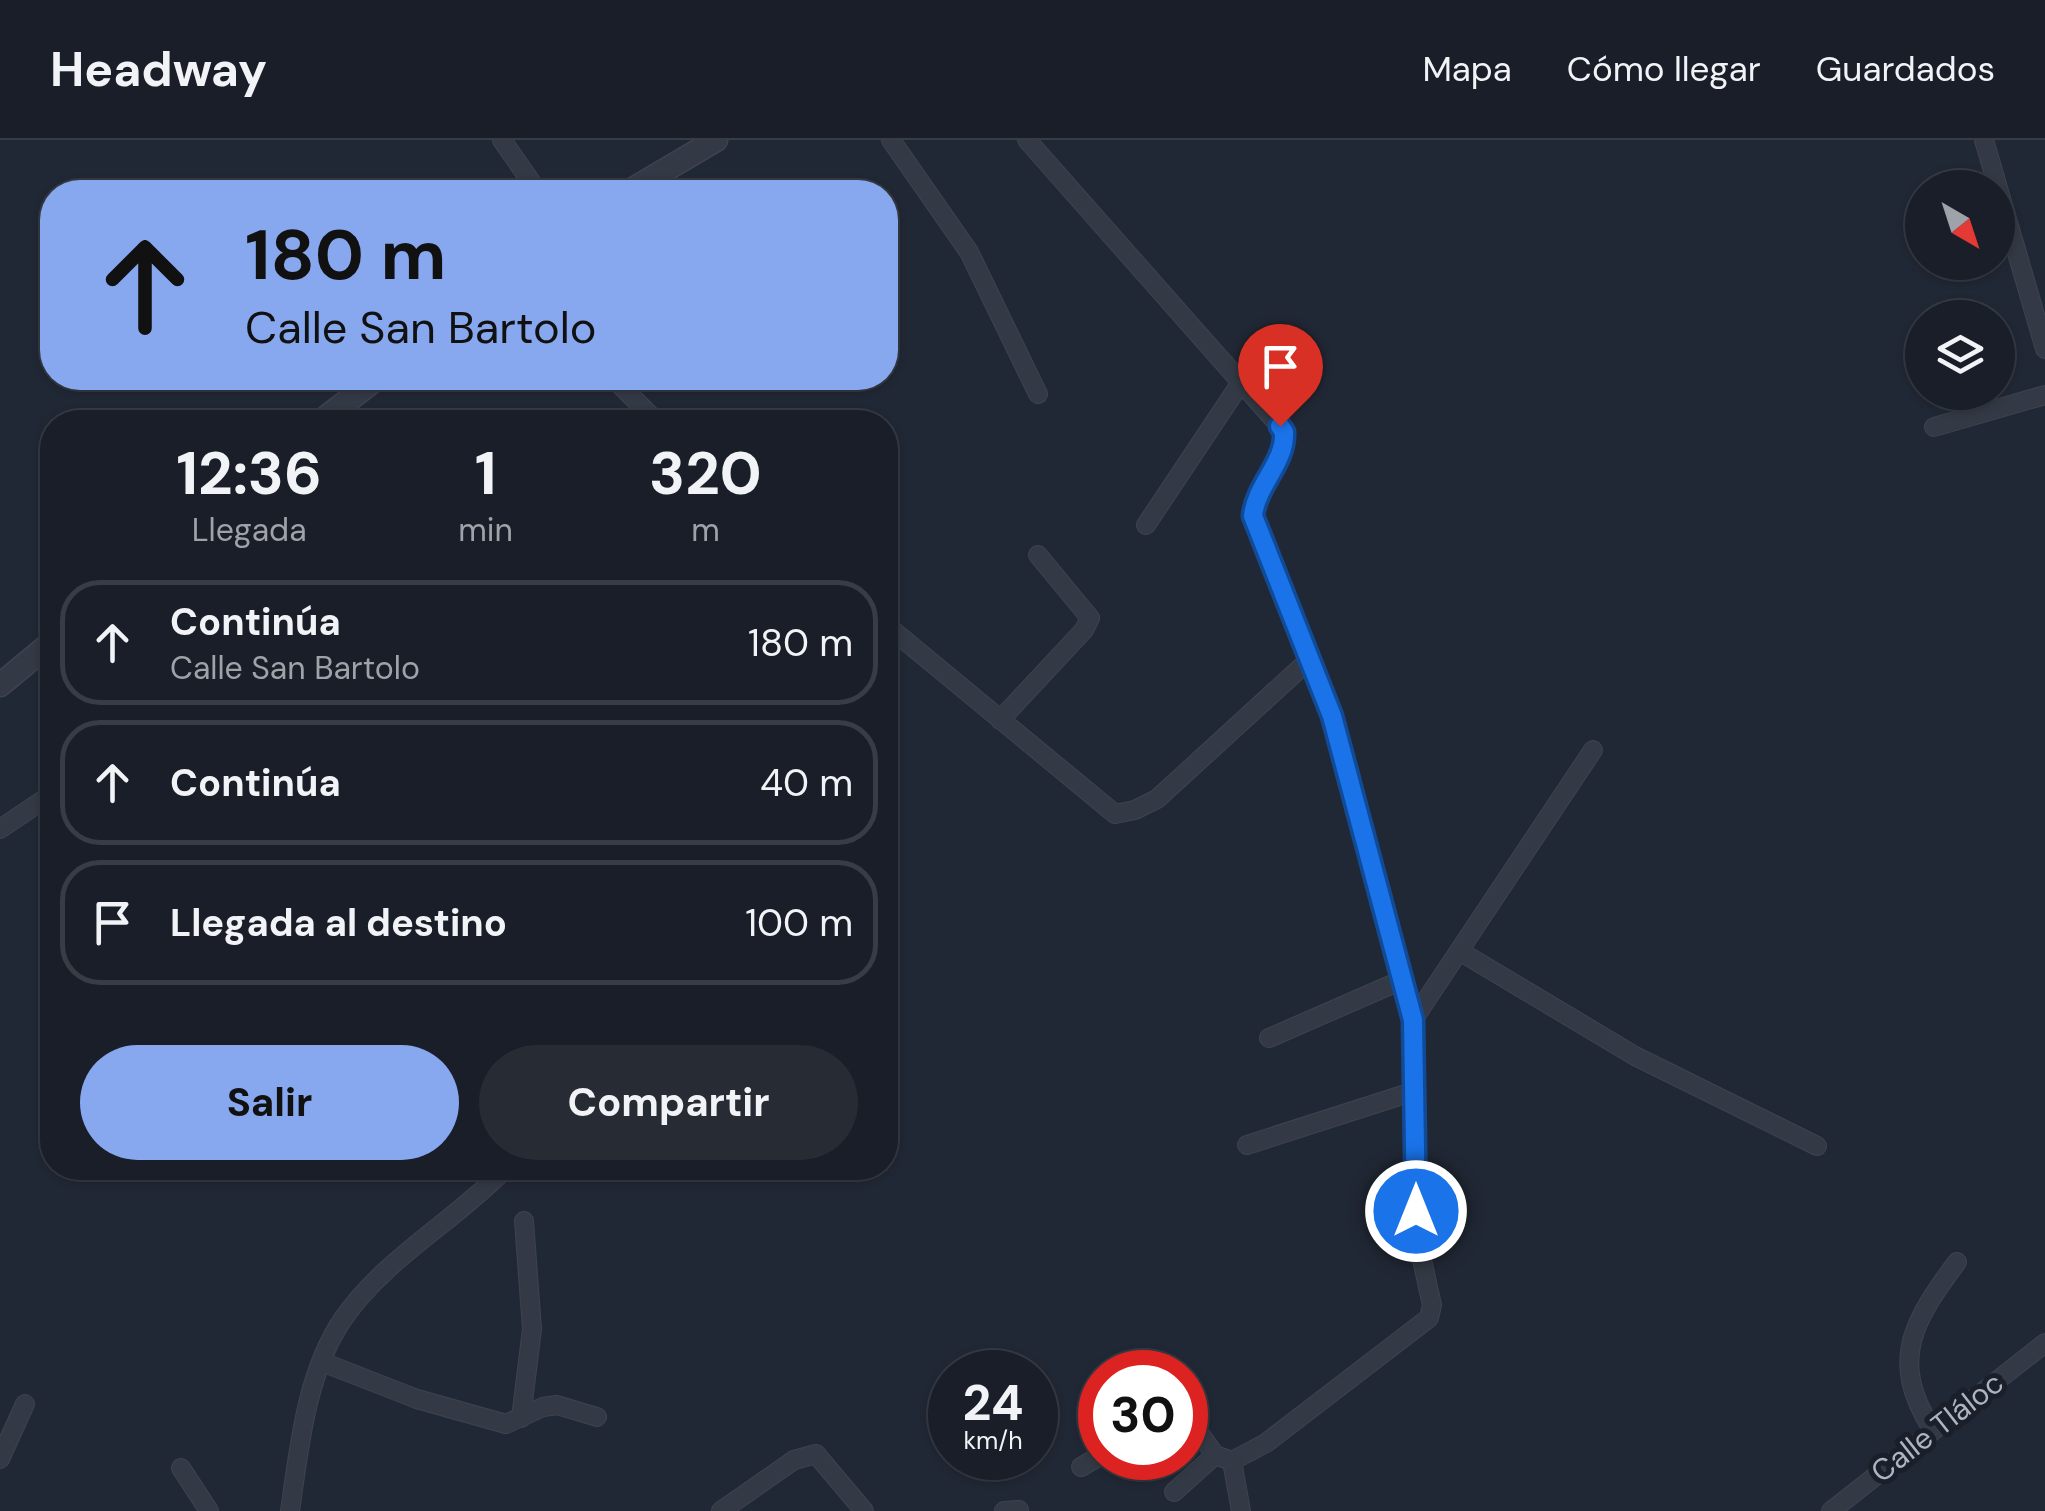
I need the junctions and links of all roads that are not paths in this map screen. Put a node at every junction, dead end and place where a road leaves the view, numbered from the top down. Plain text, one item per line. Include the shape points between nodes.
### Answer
1 (502, 140) edge
2 (891, 140) edge
3 (1027, 140) edge
4 (1984, 140) edge
5 (707, 142) edge
6 (530, 180) edge
7 (647, 180) edge
8 (2045, 349) edge
9 (1240, 384) junction
10 (364, 390) edge
11 (625, 390) edge
12 (1038, 394) dead end
13 (2045, 395) edge
14 (343, 410) edge
15 (645, 410) edge
16 (1934, 427) dead end
17 (1146, 525) dead end
18 (1038, 555) dead end
19 (898, 635) edge
20 (40, 652) edge
21 (1308, 662) junction
22 (0, 685) edge
23 (1000, 720) junction
24 (1593, 750) dead end
25 (40, 802) edge
26 (0, 828) edge
27 (1461, 952) junction
28 (1402, 980) junction
29 (1413, 1020) junction
30 (1269, 1038) dead end
31 (1416, 1091) junction
32 (1247, 1146) dead end
33 (1817, 1146) dead end
34 (492, 1180) edge
35 (524, 1221) dead end
36 (1956, 1262) dead end
37 (2045, 1343) edge
38 (322, 1362) junction
39 (25, 1404) dead end
40 (597, 1417) dead end
41 (520, 1418) junction
42 (1932, 1429) junction
43 (1208, 1440) edge
44 (0, 1458) edge
45 (1223, 1458) junction
46 (180, 1468) dead end
47 (1174, 1492) dead end
48 (209, 1511) edge
49 (290, 1511) edge
50 (720, 1511) edge
51 (864, 1511) edge
52 (1242, 1511) edge
53 (1830, 1511) edge

1 - 6 street
2 - 12 street via 969,252
3 - 9 street
4 - 8 street
5 - 7 street
9 - 17 street
9 - 21 street via 1284,432 1253,516
10 - 14 street
11 - 15 street
13 - 16 street
18 - 23 street via 1090,618
19 - 23 street
20 - 22 street
21 - 23 street via 1184,777 1126,814 1100,806
21 - 28 street via 1346,761
24 - 27 street
25 - 26 street
27 - 29 street
27 - 33 street via 1634,1056
28 - 29 street
28 - 30 street
29 - 31 street
31 - 32 street
31 - 45 street via 1413,1180 1429,1318 1279,1433
34 - 38 street via 361,1296
35 - 41 street via 532,1329
36 - 42 street via 1910,1336 1914,1392
37 - 42 street, Calle Tláloc
38 - 41 street via 506,1424
38 - 49 street
39 - 44 street
40 - 41 street via 557,1405
42 - 53 street, Calle Tláloc
43 - 45 street
45 - 47 street
45 - 52 street
46 - 48 street
50 - 51 street via 806,1454 823,1457

